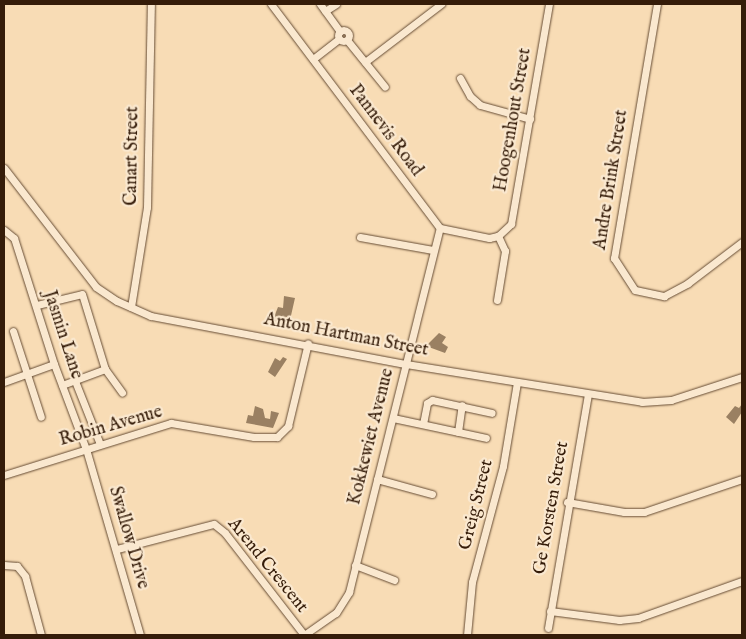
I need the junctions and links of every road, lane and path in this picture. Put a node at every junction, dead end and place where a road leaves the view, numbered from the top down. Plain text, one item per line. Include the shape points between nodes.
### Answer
1 (151, 4) edge
2 (271, 4) edge
3 (320, 4) edge
4 (336, 4) edge
5 (441, 4) edge
6 (549, 4) edge
7 (657, 4) edge
8 (325, 11) junction
9 (339, 35) junction
10 (313, 59) junction
11 (365, 62) junction
12 (460, 78) dead end
13 (385, 87) dead end
14 (530, 119) junction
15 (4, 168) edge
16 (440, 228) junction
17 (7, 231) edge
18 (498, 236) junction
19 (360, 237) dead end
20 (742, 242) edge
21 (433, 250) junction
22 (497, 300) dead end
23 (37, 305) junction
24 (131, 307) junction
25 (14, 331) dead end
26 (308, 343) junction
27 (54, 364) junction
28 (406, 364) junction
29 (105, 368) junction
30 (28, 375) junction
31 (742, 376) edge
32 (75, 381) junction
33 (4, 382) edge
34 (517, 382) junction
35 (62, 385) junction
36 (122, 392) dead end
37 (588, 394) junction
38 (462, 405) junction
39 (492, 413) dead end
40 (41, 417) dead end
41 (392, 418) junction
42 (423, 424) junction
43 (458, 432) junction
44 (486, 438) dead end
45 (100, 444) junction
46 (86, 449) junction
47 (4, 474) edge
48 (377, 479) junction
49 (742, 480) edge
50 (432, 494) dead end
51 (567, 502) junction
52 (117, 549) junction
53 (4, 565) edge
54 (355, 565) junction
55 (394, 580) dead end
56 (742, 581) edge
57 (550, 611) junction
58 (548, 628) dead end
59 (41, 635) edge
60 (140, 635) edge
61 (304, 635) edge
62 (467, 635) edge

1 - 24 street, Canart Street via 147,207
2 - 10 street, Pannevis Road
3 - 8 street
4 - 8 street
5 - 11 street
6 - 14 street, Hoogenhout Street
7 - 20 street, Andre Brink Street via 614,247 615,262 636,290 664,296 688,283
8 - 9 street
9 - 10 street
9 - 11 street via 349,32 347,40
10 - 16 street, Pannevis Road
11 - 13 street
12 - 14 street via 470,96 480,104
14 - 18 street, Hoogenhout Street via 511,224
15 - 24 street, Anton Hartman Street via 90,280 117,301
16 - 18 street via 485,237
16 - 21 street, Kokkewiet Avenue
17 - 23 street, Jasmin Lane
18 - 22 street via 505,251
19 - 21 street
21 - 28 street, Kokkewiet Avenue
23 - 27 street, Jasmin Lane
23 - 29 street via 82,294
24 - 26 street, Anton Hartman Street via 162,319
25 - 30 street
26 - 28 street, Anton Hartman Street
26 - 45 street, Robin Avenue via 286,430 273,438 171,424
27 - 30 street
27 - 35 street, Jasmin Lane
28 - 34 street, Anton Hartman Street
28 - 41 street, Kokkewiet Avenue
29 - 32 street
29 - 36 street
30 - 33 street
30 - 40 street
31 - 37 street, Anton Hartman Street via 659,402
32 - 35 street
32 - 45 street, Jasmin Lane
34 - 37 street, Anton Hartman Street
34 - 62 street, Greig Street via 503,466 471,588
35 - 46 street, Jasmin Lane
37 - 51 street, Ge Korsten Street
38 - 39 street
38 - 42 street via 429,401
38 - 43 street
41 - 42 street
41 - 48 street, Kokkewiet Avenue
42 - 43 street
43 - 44 street
45 - 46 street, Robin Avenue
46 - 47 street, Robin Avenue
46 - 52 street, Swallow Drive
48 - 50 street
48 - 54 street, Kokkewiet Avenue
49 - 51 street via 644,512 624,512
51 - 57 street, Ge Korsten Street
52 - 60 street, Swallow Drive
52 - 61 street, Arend Crescent via 214,524 225,533
53 - 59 street via 17,566 25,576
54 - 55 street
54 - 61 street, Kokkewiet Avenue via 342,606
56 - 57 street via 638,618 619,620
57 - 58 street, Ge Korsten Street

